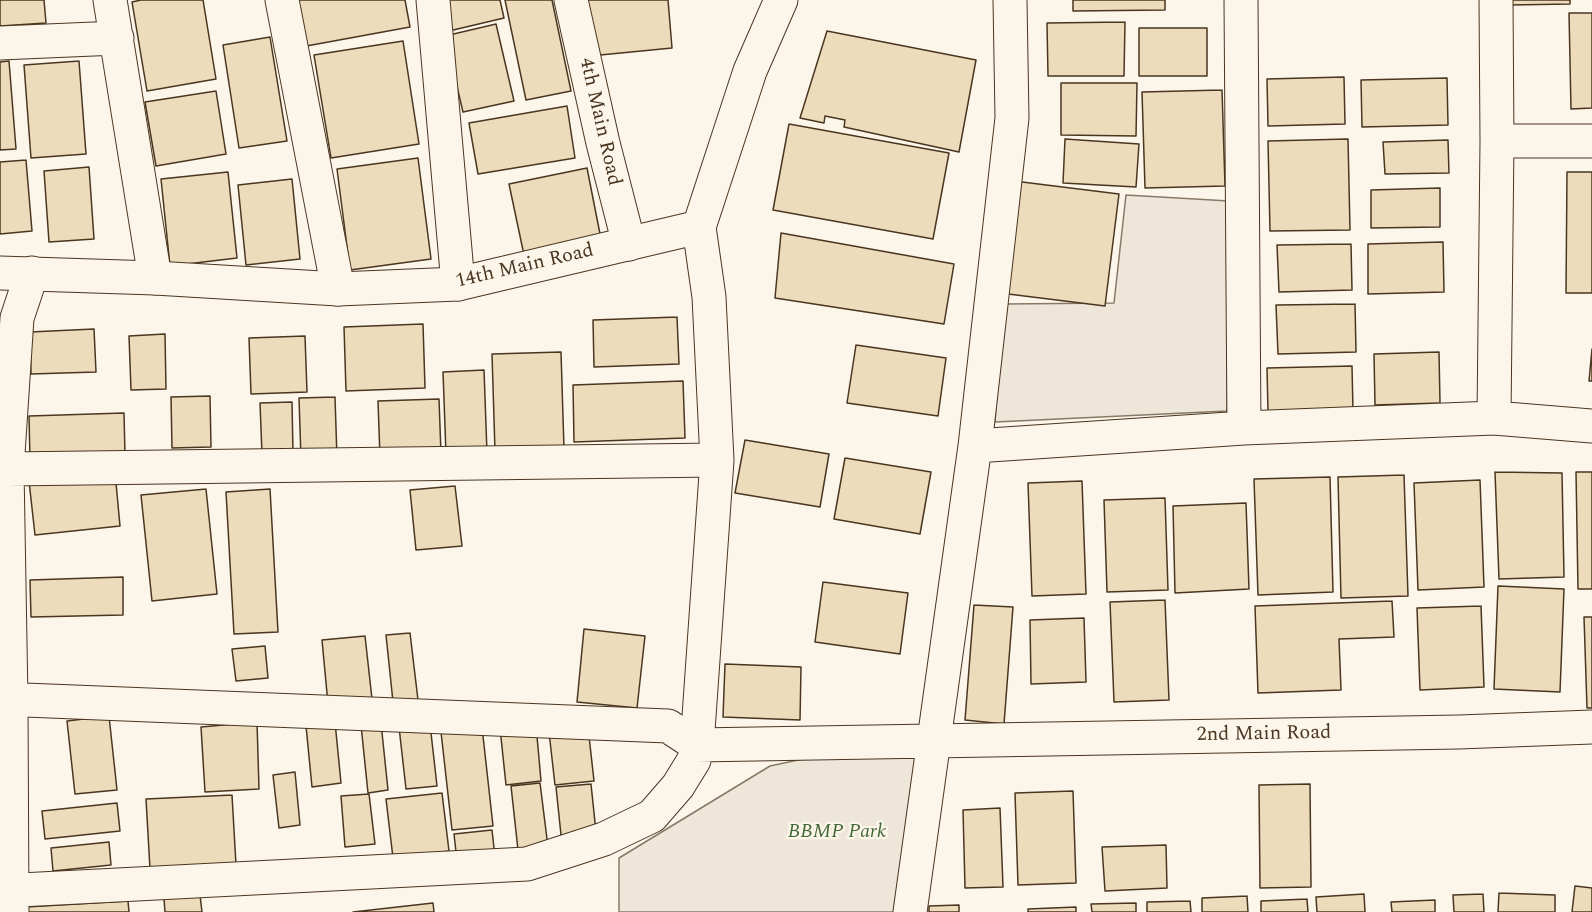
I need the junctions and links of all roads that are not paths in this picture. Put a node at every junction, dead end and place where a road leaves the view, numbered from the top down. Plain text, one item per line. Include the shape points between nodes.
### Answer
1 (111, 0) edge
2 (282, 0) edge
3 (433, 0) edge
4 (571, 0) edge
5 (782, 0) edge
6 (1010, 0) edge
7 (1241, 0) edge
8 (1496, 0) edge
9 (117, 38) junction
10 (0, 43) edge
11 (1497, 141) junction
12 (1592, 141) edge
13 (699, 227) junction
14 (629, 244) junction
15 (0, 273) edge
16 (32, 273) junction
17 (155, 278) junction
18 (458, 284) junction
19 (338, 289) junction
20 (1494, 418) junction
21 (1592, 426) edge
22 (1244, 428) junction
23 (975, 446) junction
24 (717, 460) junction
25 (7, 469) junction
26 (6, 700) edge
27 (1592, 727) edge
28 (935, 741) junction
29 (697, 745) junction
30 (8, 898) edge
31 (910, 912) edge

1 - 9 street
2 - 19 street
3 - 18 street
4 - 14 street, 4th Main Road
5 - 13 street via 750,71
6 - 23 street via 1012,118
7 - 22 street
8 - 11 street
9 - 10 street
9 - 17 street
11 - 12 street
11 - 20 street
13 - 14 street, 14th Main Road
13 - 24 street via 709,297
14 - 18 street, 14th Main Road
15 - 16 street, 14th Main Road
16 - 17 street, 14th Main Road
16 - 25 street via 17,318
17 - 19 street, 14th Main Road
18 - 19 street, 14th Main Road
20 - 21 street
20 - 22 street
22 - 23 street
23 - 28 street
24 - 25 street
24 - 29 street
25 - 26 street
26 - 29 street via 668,726
26 - 30 street
27 - 28 street, 2nd Main Road
28 - 29 street, 2nd Main Road
28 - 31 street
29 - 30 street via 694,760 678,786 652,816 604,839 528,864

